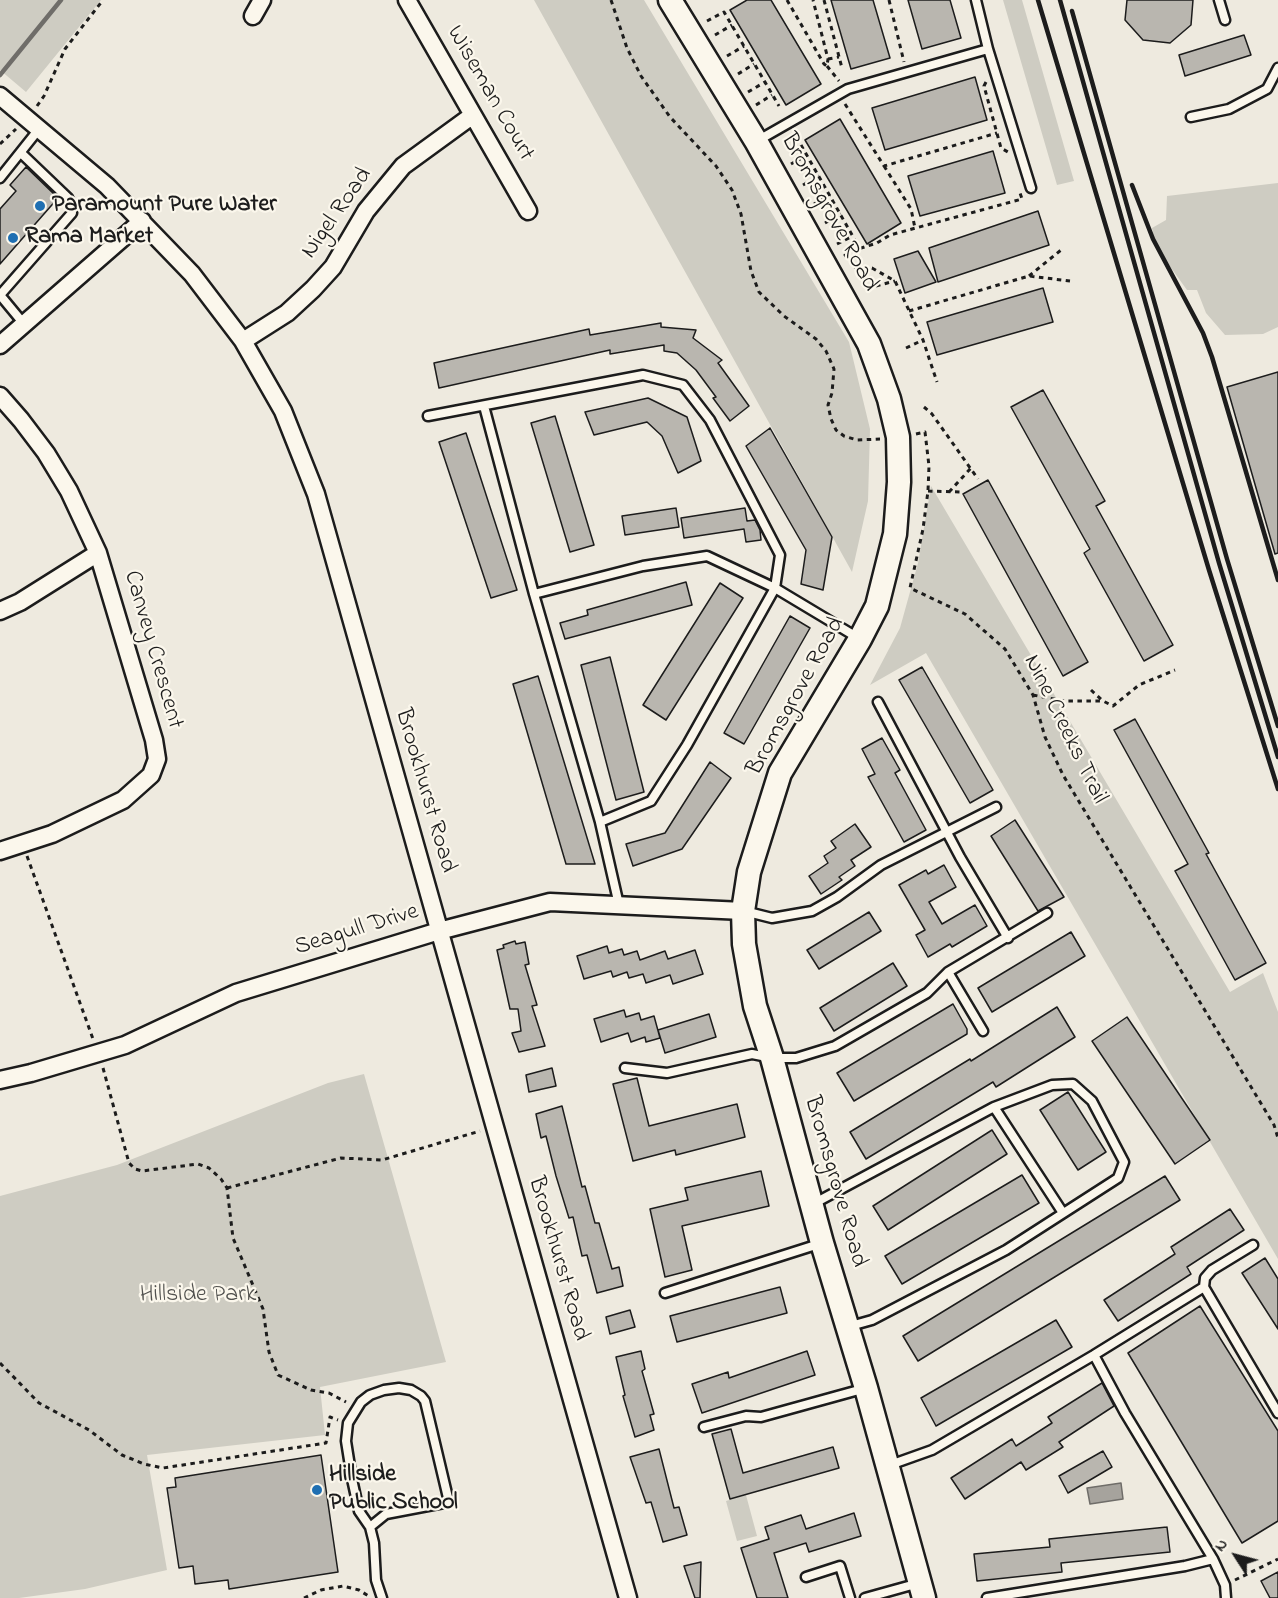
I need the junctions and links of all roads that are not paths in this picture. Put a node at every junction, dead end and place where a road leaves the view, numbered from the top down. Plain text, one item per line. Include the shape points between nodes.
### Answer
1 (262, 0) edge
2 (407, 0) edge
3 (670, 0) edge
4 (976, 0) edge
5 (1219, 0) edge
6 (253, 16) dead end
7 (1225, 20) dead end
8 (988, 49) junction
9 (1278, 68) edge
10 (0, 96) edge
11 (473, 115) junction
12 (1191, 117) dead end
13 (33, 124) junction
14 (756, 141) junction
15 (21, 153) junction
16 (0, 178) edge
17 (1031, 188) dead end
18 (528, 211) dead end
19 (142, 221) junction
20 (0, 295) edge
21 (24, 324) junction
22 (243, 341) junction
23 (0, 345) edge
24 (0, 396) edge
25 (483, 406) junction
26 (428, 416) dead end
27 (98, 553) junction
28 (774, 588) junction
29 (534, 594) junction
30 (0, 612) edge
31 (860, 639) junction
32 (878, 702) dead end
33 (996, 807) dead end
34 (600, 822) junction
35 (946, 830) junction
36 (0, 851) edge
37 (619, 905) junction
38 (743, 911) junction
39 (1047, 913) dead end
40 (439, 931) junction
41 (1008, 938) junction
42 (948, 972) junction
43 (983, 1032) dead end
44 (772, 1058) junction
45 (625, 1068) dead end
46 (0, 1080) edge
47 (994, 1107) junction
48 (811, 1205) junction
49 (1063, 1213) junction
50 (822, 1243) junction
51 (1253, 1245) dead end
52 (1204, 1287) junction
53 (665, 1293) dead end
54 (847, 1327) junction
55 (1094, 1355) junction
56 (866, 1388) junction
57 (1278, 1413) edge
58 (704, 1427) dead end
59 (886, 1466) junction
60 (370, 1527) junction
61 (1213, 1559) junction
62 (806, 1577) dead end
63 (922, 1591) edge
64 (382, 1598) edge
65 (628, 1598) edge
66 (850, 1598) edge
67 (865, 1598) edge
68 (987, 1598) edge
69 (1226, 1598) edge

1 - 6 street
2 - 11 street, Wiseman Court
3 - 14 street, Bromsgrove Road
4 - 8 lane
5 - 7 lane
8 - 14 lane via 848,89
8 - 17 lane
9 - 12 lane via 1267,89 1229,109
10 - 13 street, Brookhurst Road
11 - 18 street, Wiseman Court
11 - 22 street, Nigel Road via 403,166 366,211 333,267 313,290 287,313
13 - 15 lane
13 - 19 street, Brookhurst Road
14 - 31 street, Bromsgrove Road via 869,344 898,437 895,534 877,606
15 - 16 lane
15 - 20 lane via 68,198 72,213
19 - 21 street
19 - 22 street, Brookhurst Road via 192,274
20 - 21 lane
21 - 23 street
22 - 40 street, Brookhurst Road via 283,411 316,494
24 - 27 street, Canvey Crescent via 46,453
25 - 26 lane
25 - 28 lane via 643,375 684,386 710,420 780,555
25 - 29 lane
27 - 30 street
27 - 36 street, Canvey Crescent via 157,759 151,775 123,800 52,834
28 - 29 lane via 707,555 643,566
28 - 31 lane
28 - 34 lane via 687,745 651,801
29 - 34 lane
31 - 38 street, Bromsgrove Road via 780,773 749,872
32 - 35 lane
33 - 35 lane
34 - 37 lane
35 - 38 lane via 881,866 813,911 772,918
35 - 41 lane
37 - 38 street, Seagull Drive
37 - 40 street, Seagull Drive via 550,902
38 - 44 street, Bromsgrove Road via 744,944 755,1006
39 - 41 lane
40 - 46 street, Seagull Drive via 236,993 98,1054
40 - 65 street, Brookhurst Road
41 - 42 lane
42 - 43 lane
42 - 44 lane via 927,993 835,1046 796,1058
44 - 45 lane via 752,1054 667,1074
44 - 48 street, Bromsgrove Road
47 - 48 lane
47 - 49 lane
47 - 49 lane via 1063,1084 1073,1084 1092,1101 1124,1162 1118,1178
48 - 50 street, Bromsgrove Road
49 - 54 lane via 1006,1250 872,1320
50 - 53 lane
50 - 54 street, Bromsgrove Road
51 - 52 lane via 1212,1270
52 - 55 lane
52 - 57 lane
54 - 56 street, Bromsgrove Road
55 - 59 lane via 932,1450
55 - 61 lane
56 - 58 lane via 761,1417 746,1416
56 - 59 street, Bromsgrove Road
59 - 63 street, Bromsgrove Road
60 - 60 lane via 386,1514 449,1502 425,1401 411,1390 399,1388 370,1395 348,1423 346,1441 352,1479 359,1511
60 - 64 lane
61 - 68 lane
61 - 69 lane via 1225,1585
62 - 66 lane via 840,1566
63 - 67 lane

